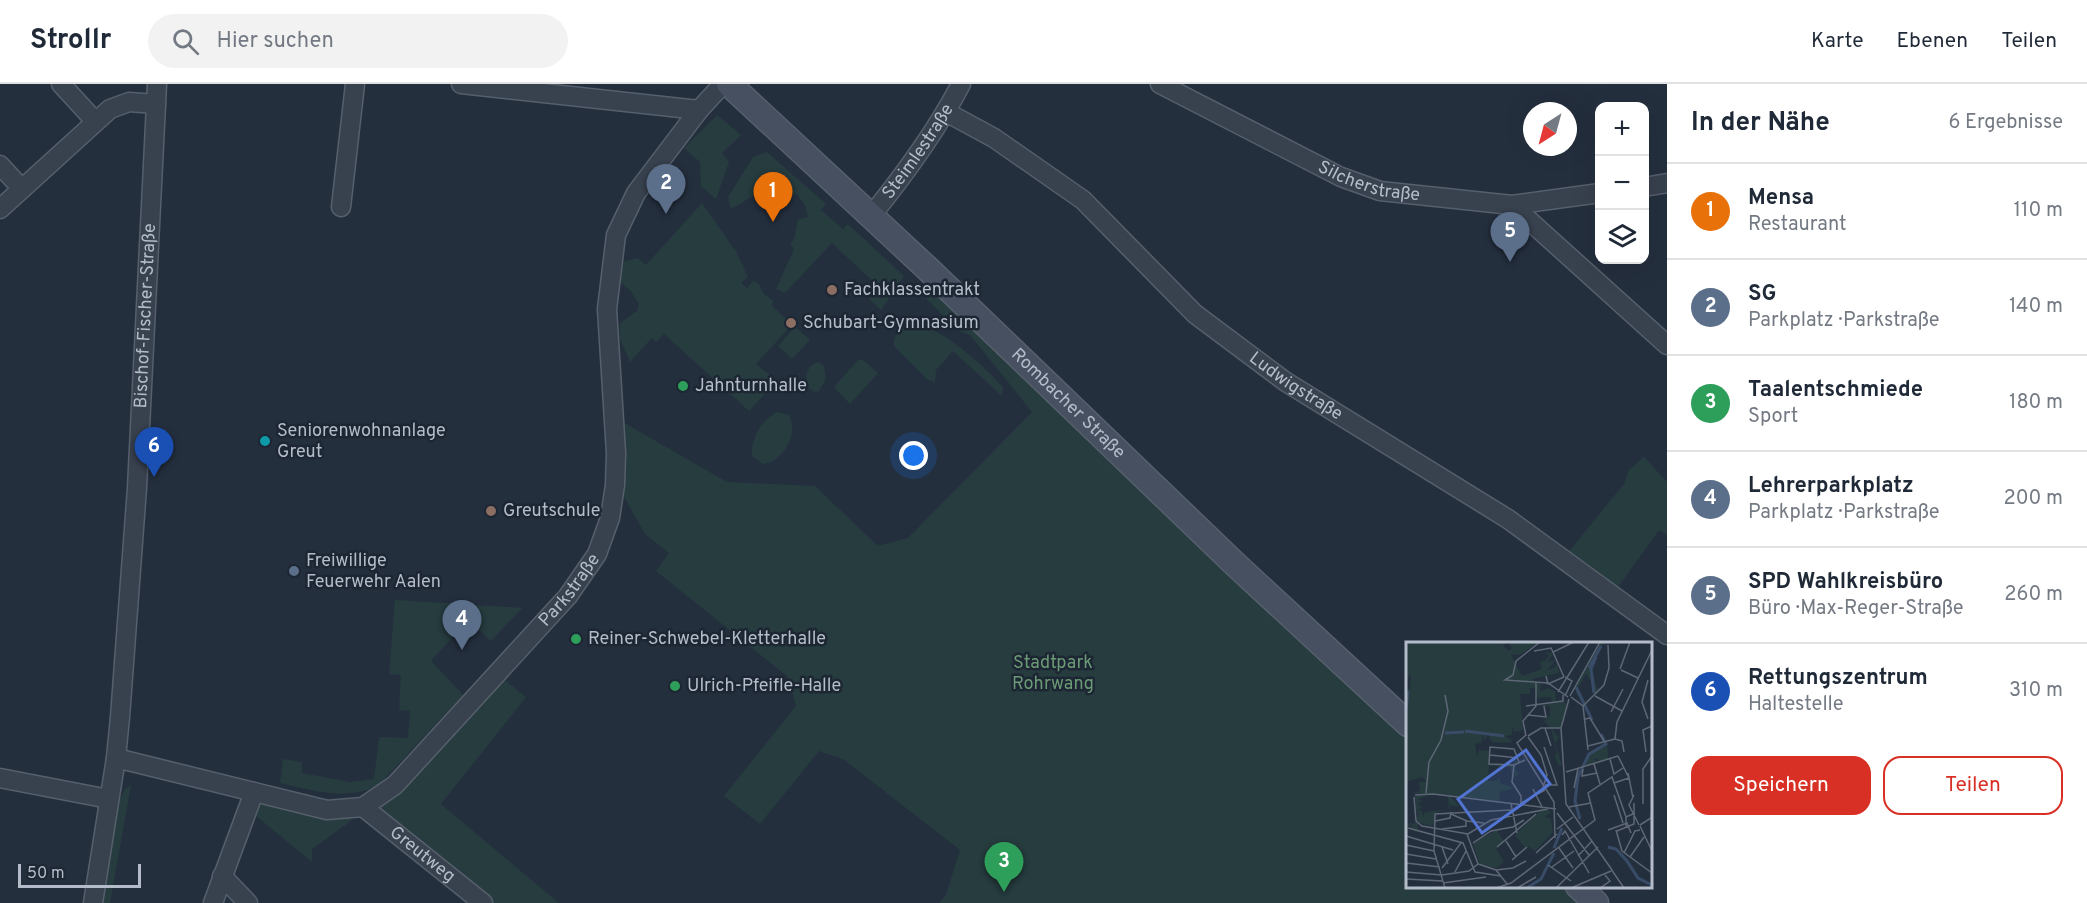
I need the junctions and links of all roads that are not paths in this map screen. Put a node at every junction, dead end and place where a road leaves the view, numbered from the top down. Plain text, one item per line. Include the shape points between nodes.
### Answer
1 (61, 84) edge
2 (157, 84) edge
3 (355, 84) edge
4 (461, 84) edge
5 (723, 84) edge
6 (729, 84) edge
7 (961, 84) edge
8 (1160, 84) edge
9 (156, 104) junction
10 (699, 110) junction
11 (946, 112) junction
12 (95, 121) junction
13 (0, 165) edge
14 (1667, 183) edge
15 (1649, 186) edge
16 (22, 189) junction
17 (1595, 194) edge
18 (1512, 205) junction
19 (340, 207) dead end
20 (0, 209) edge
21 (870, 216) junction
22 (1667, 345) edge
23 (1667, 635) edge
24 (1406, 723) edge
25 (116, 758) junction
26 (0, 778) edge
27 (254, 792) junction
28 (109, 799) junction
29 (363, 807) junction
30 (222, 876) junction
31 (1580, 888) edge
32 (93, 903) edge
33 (213, 903) edge
34 (248, 903) edge
35 (483, 903) edge
36 (1596, 903) edge

1 - 12 street
2 - 9 street, Bischof-Fischer-Straße
3 - 19 street
4 - 10 street
5 - 10 street, Parkstraße
6 - 21 main road, Rombacher Straße
7 - 11 street, Steimlestraße
8 - 18 street, Silcherstraße via 1341,177 1380,191
9 - 12 street via 129,102 110,109
9 - 25 street, Bischof-Fischer-Straße via 137,488
10 - 29 street, Parkstraße via 636,193 616,235 608,309 615,485 610,518 597,554 568,596 446,729 395,784
11 - 21 street, Steimlestraße via 910,167
11 - 23 street, Ludwigstraße via 994,138 1083,200 1195,314 1286,382 1508,519
12 - 16 street
13 - 16 street
14 - 15 street
16 - 20 street
17 - 18 street, Silcherstraße
18 - 22 street
21 - 24 main road, Rombacher Straße
25 - 27 street
25 - 28 street, Bischof-Fischer-Straße
26 - 28 street
27 - 29 street via 327,810
27 - 30 street
28 - 32 street, Bischof-Fischer-Straße
29 - 35 street, Greutweg
30 - 33 street
30 - 34 street
31 - 36 main road

